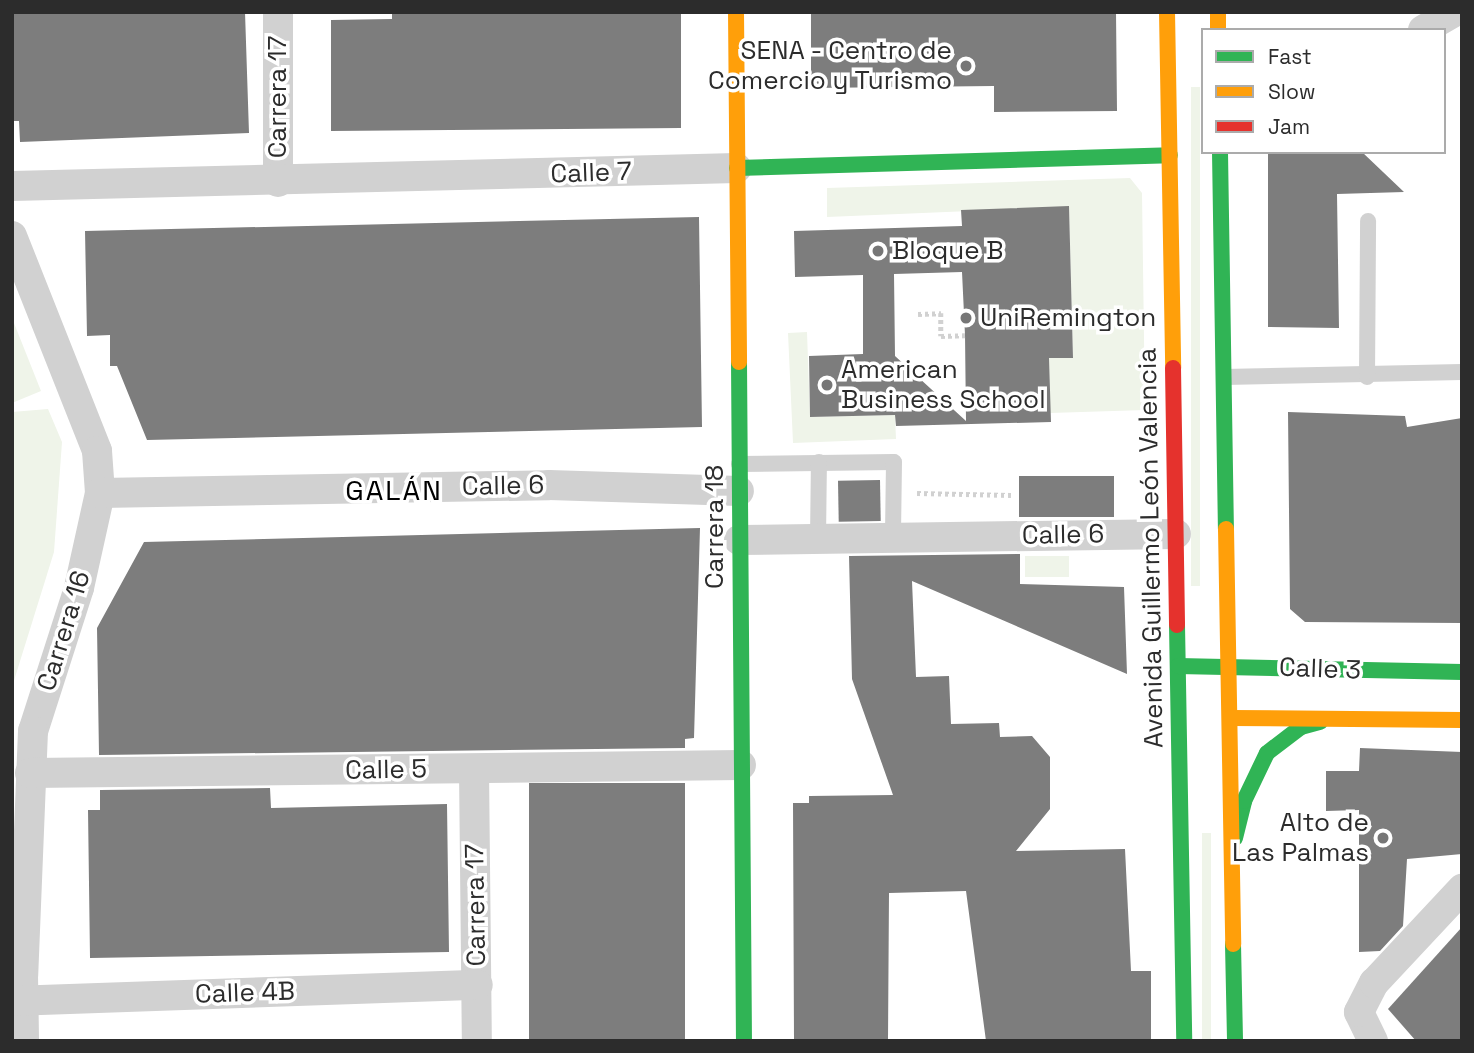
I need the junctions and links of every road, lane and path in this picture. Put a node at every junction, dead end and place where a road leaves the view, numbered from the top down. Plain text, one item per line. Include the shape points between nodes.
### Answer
1 (278, 12) edge
2 (736, 12) edge
3 (1167, 12) edge
4 (1454, 12) edge
5 (1426, 28) edge
6 (1220, 154) edge
7 (1170, 155) junction
8 (737, 168) junction
9 (278, 182) junction
10 (12, 186) edge
11 (1368, 221) dead end
12 (12, 236) edge
13 (918, 314) dead end
14 (965, 335) dead end
15 (1462, 372) edge
16 (1224, 377) junction
17 (1367, 377) junction
18 (819, 462) junction
19 (739, 477) junction
20 (100, 493) junction
21 (894, 493) junction
22 (1011, 495) dead end
23 (1176, 534) junction
24 (893, 538) junction
25 (818, 539) junction
26 (739, 540) junction
27 (1178, 666) junction
28 (1230, 666) junction
29 (1462, 672) edge
30 (1231, 718) junction
31 (1335, 718) junction
32 (1462, 720) edge
33 (741, 765) junction
34 (474, 769) junction
35 (30, 773) junction
36 (1233, 847) junction
37 (1462, 890) edge
38 (478, 985) junction
39 (17, 988) edge
40 (24, 1041) edge
41 (477, 1041) edge
42 (744, 1041) edge
43 (1184, 1041) edge
44 (1235, 1041) edge
45 (1373, 1041) edge

1 - 9 street, Carrera 17
2 - 8 main road, Carrera 18
3 - 7 main road, Avenida Guillermo León Valencia
4 - 5 street
6 - 16 main road
7 - 8 main road, Calle 7
7 - 23 main road, Avenida Guillermo León Valencia
8 - 9 street, Calle 7
8 - 19 main road, Carrera 18
9 - 10 street, Calle 7
11 - 17 lane
12 - 20 street, Carrera 16 via 97,452
13 - 14 path via 941,313 941,336
15 - 17 lane
16 - 17 lane
16 - 28 main road
18 - 19 lane
18 - 21 lane via 894,462
18 - 25 lane
19 - 20 street, Calle 6
19 - 26 main road, Carrera 18
20 - 35 street, Carrera 16 via 79,588 33,731
21 - 22 path
21 - 24 lane
23 - 24 street, Calle 6
23 - 27 main road, Avenida Guillermo León Valencia
24 - 25 street, Calle 6
25 - 26 street, Calle 6
26 - 33 main road, Carrera 18
27 - 28 main road, Calle 3
27 - 43 main road, Avenida Guillermo León Valencia
28 - 29 main road, Calle 3
28 - 30 main road
30 - 31 main road, Calle 3
30 - 36 main road
31 - 32 main road, Calle 3
31 - 36 main road via 1301,727 1267,754 1244,801
33 - 34 street, Calle 5
33 - 42 main road, Carrera 18
34 - 35 street, Calle 5
34 - 38 street, Carrera 17
35 - 39 street, Carrera 16
36 - 44 main road
37 - 45 street via 1374,983 1359,1012
38 - 39 street, Calle 4B
38 - 41 street, Carrera 17
39 - 40 street, Carrera 16

